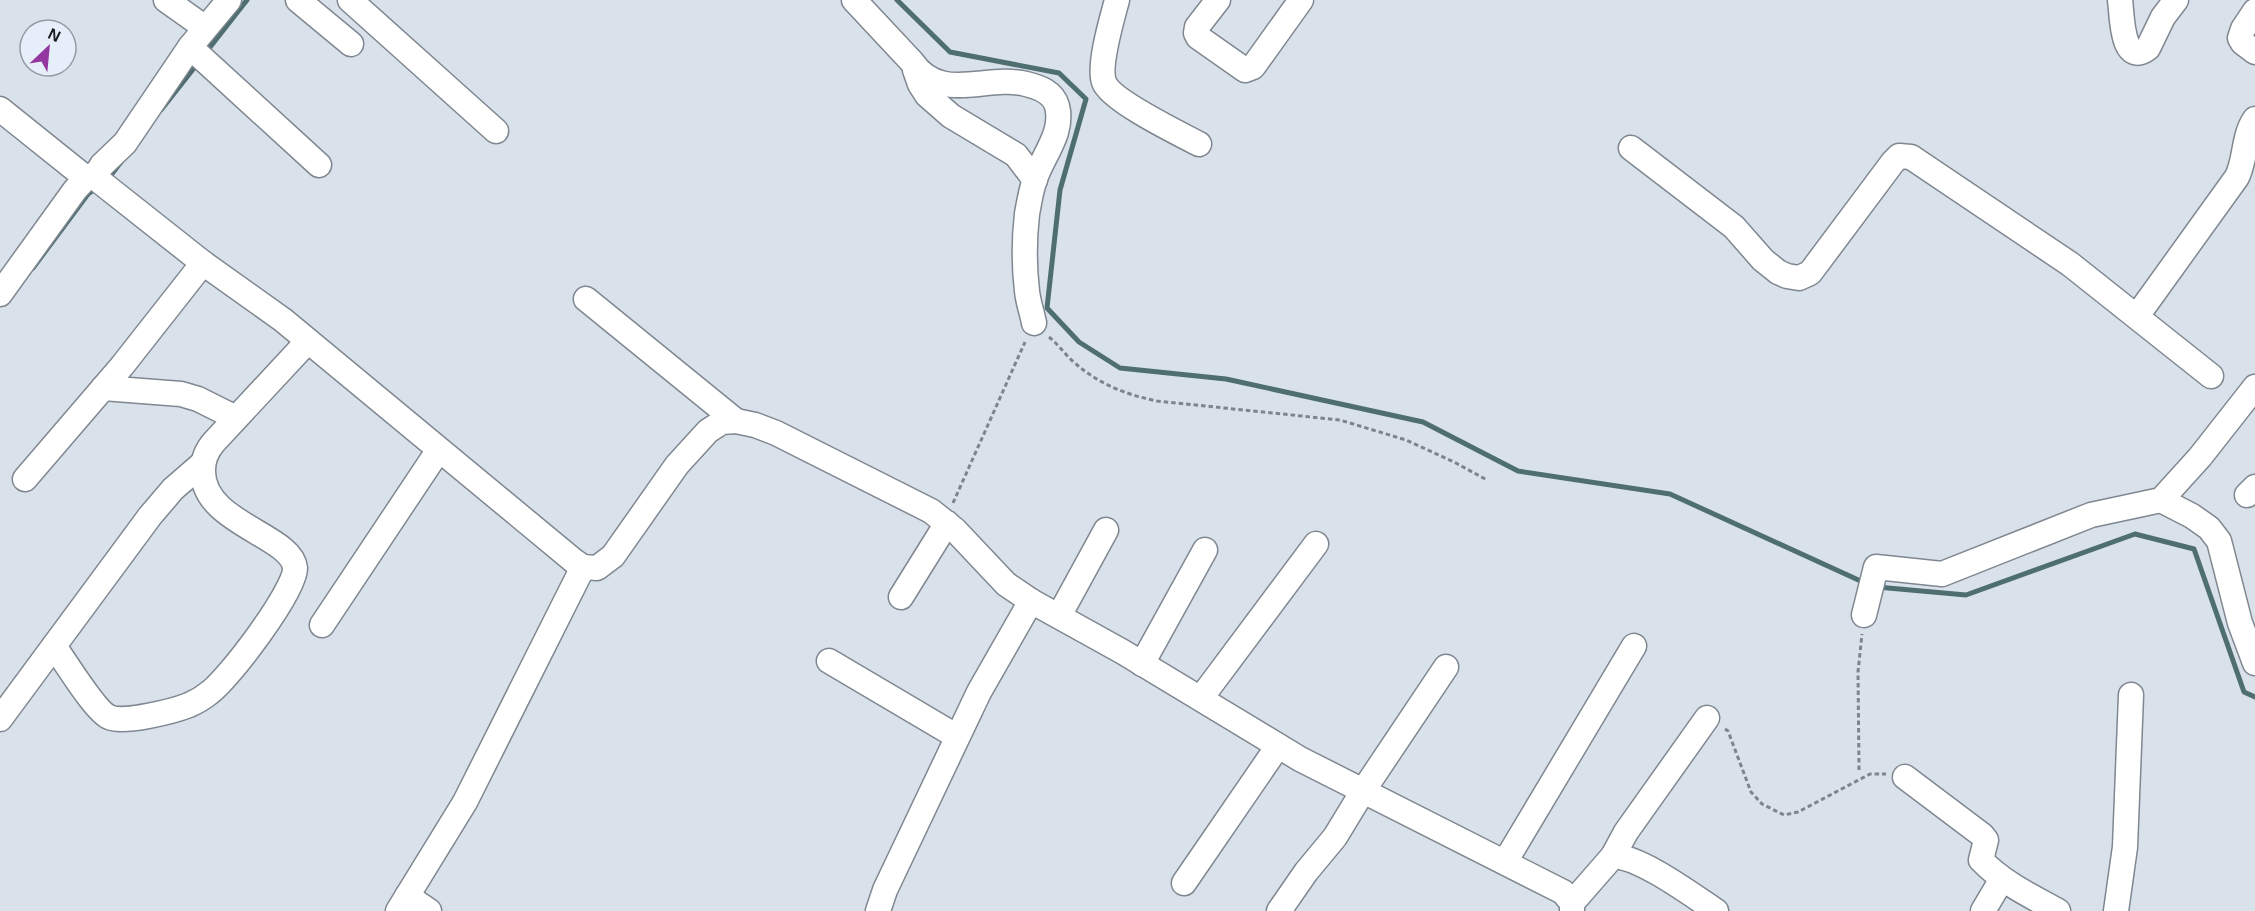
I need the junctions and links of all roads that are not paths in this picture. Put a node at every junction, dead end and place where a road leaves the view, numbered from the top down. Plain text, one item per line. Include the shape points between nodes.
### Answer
1 (166, 0) edge
2 (229, 0) edge
3 (298, 0) edge
4 (350, 0) edge
5 (1117, 0) edge
6 (1218, 0) edge
7 (1301, 0) edge
8 (2120, 0) edge
9 (2176, 0) edge
10 (856, 1) edge
11 (2255, 11) edge
12 (204, 27) junction
13 (351, 44) dead end
14 (190, 47) junction
15 (2255, 52) edge
16 (912, 62) junction
17 (0, 109) edge
18 (2255, 119) edge
19 (496, 131) dead end
20 (1199, 144) dead end
21 (1631, 148) dead end
22 (319, 165) dead end
23 (97, 179) junction
24 (1035, 180) junction
25 (203, 262) junction
26 (0, 294) edge
27 (586, 298) dead end
28 (2137, 316) junction
29 (1034, 322) road end
30 (308, 341) junction
31 (2211, 375) dead end
32 (2255, 387) edge
33 (103, 388) junction
34 (236, 418) junction
35 (736, 421) junction
36 (438, 451) junction
37 (203, 463) junction
38 (25, 479) dead end
39 (2162, 500) junction
40 (946, 522) junction
41 (1106, 530) dead end
42 (1316, 544) dead end
43 (1204, 550) dead end
44 (584, 567) junction
45 (901, 597) dead end
46 (1031, 601) junction
47 (1864, 609) road end
48 (1059, 616) junction
49 (322, 625) dead end
50 (54, 646) junction
51 (1634, 646) dead end
52 (829, 661) dead end
53 (2255, 663) edge
54 (1142, 664) junction
55 (1446, 667) dead end
56 (2131, 695) dead end
57 (1200, 698) junction
58 (1707, 718) road end
59 (0, 719) edge
60 (956, 736) junction
61 (1278, 746) junction
62 (1905, 777) road end
63 (1363, 791) junction
64 (1613, 856) junction
65 (1505, 862) junction
66 (2002, 879) junction
67 (1184, 883) dead end
68 (403, 903) edge
69 (1572, 907) edge
70 (429, 911) edge
71 (878, 911) edge
72 (1279, 911) edge
73 (1716, 911) edge
74 (1983, 911) edge
75 (2058, 911) edge
76 (2116, 911) edge

1 - 12 street
2 - 12 street
3 - 13 street
4 - 19 street
5 - 20 street via 1105,52 1104,82 1111,93 1128,105
6 - 7 street via 1196,33 1245,70 1253,67
8 - 9 street via 2123,36 2126,45 2137,52 2148,48
10 - 16 street
11 - 15 street via 2240,38
12 - 14 street
14 - 22 street
14 - 23 street via 125,143 102,165
16 - 24 street via 927,95 951,116 1016,154
16 - 24 street via 920,73 943,84 1016,81 1052,96 1057,105 1058,124
17 - 23 street
18 - 28 street via 2237,177
21 - 28 street via 1734,227 1769,266 1794,278 1805,276 1816,266 1893,162 1899,156 1911,157 2070,264
23 - 25 street
23 - 26 street via 75,190
24 - 29 street via 1027,214 1024,258
25 - 30 street
25 - 33 street
27 - 35 street
28 - 31 street
30 - 34 street
30 - 36 street
32 - 39 street
33 - 34 street via 181,394
33 - 38 street
34 - 37 street via 210,446
35 - 40 street via 776,434
35 - 44 street via 708,431 691,447 613,556 597,568
36 - 44 street
36 - 49 street
37 - 50 street via 150,516
37 - 50 street via 204,486 209,496 282,549 295,570 282,600 231,672 192,704 117,719 103,713
39 - 47 street via 2091,515 1942,574 1876,567
39 - 53 street via 2209,528 2219,542
40 - 45 street
40 - 46 street via 1000,579
41 - 48 street
42 - 57 street
43 - 54 street
44 - 68 street via 465,802
46 - 48 street
46 - 60 street
48 - 54 street
50 - 59 street
51 - 65 street
52 - 60 street
54 - 57 street
55 - 63 street
56 - 76 street via 2125,847
57 - 61 street
58 - 64 street
60 - 71 street
61 - 63 street
61 - 67 street
62 - 66 street via 1982,835 1986,840 1981,860
63 - 65 street
63 - 72 street via 1335,837
64 - 69 street
64 - 73 street via 1634,861
65 - 69 street via 1563,892
66 - 74 street
66 - 75 street
68 - 70 street

